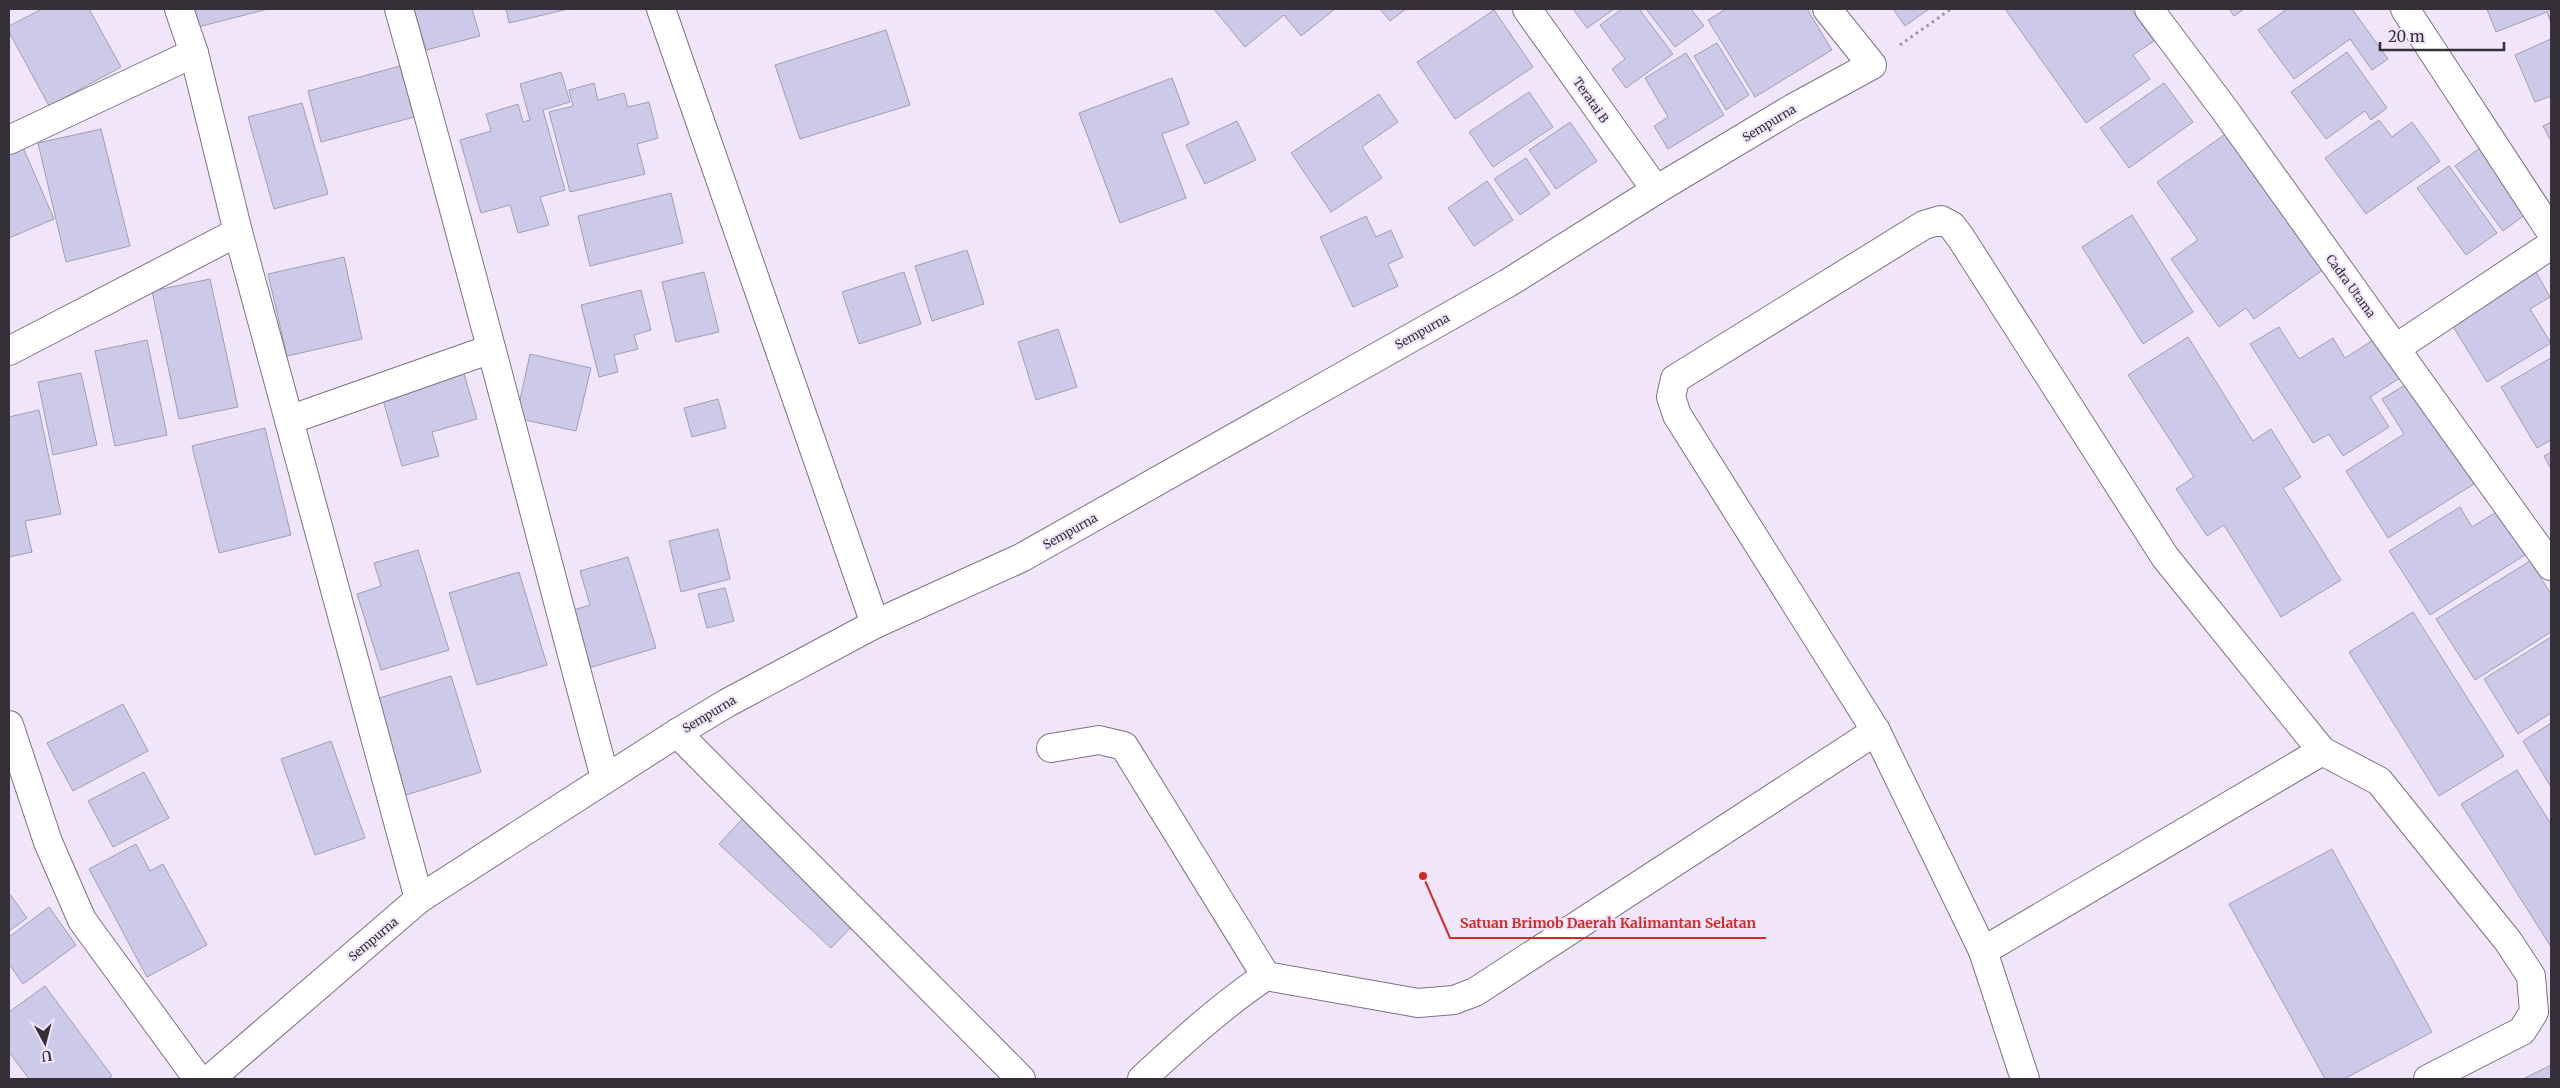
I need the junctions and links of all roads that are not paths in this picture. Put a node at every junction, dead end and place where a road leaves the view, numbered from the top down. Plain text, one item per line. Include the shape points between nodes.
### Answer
1 (179, 9) edge
2 (399, 9) edge
3 (660, 9) edge
4 (1527, 9) edge
5 (1827, 9) edge
6 (2149, 9) edge
7 (2405, 9) edge
8 (194, 54) junction
9 (9, 140) edge
10 (1656, 190) junction
11 (238, 232) junction
12 (2551, 232) edge
13 (2551, 245) edge
14 (2396, 348) junction
15 (491, 349) junction
16 (9, 351) edge
17 (289, 420) junction
18 (2551, 566) edge
19 (875, 624) junction
20 (9, 724) edge
21 (1876, 731) junction
22 (678, 733) junction
23 (1051, 748) dead end
24 (2322, 751) junction
25 (606, 778) junction
26 (419, 899) junction
27 (1983, 950) junction
28 (1266, 976) junction
29 (198, 1079) edge
30 (210, 1079) edge
31 (1021, 1079) edge
32 (1142, 1079) edge
33 (2025, 1079) edge
34 (2428, 1079) edge

1 - 8 street
2 - 15 street
3 - 19 street
4 - 10 street, Teratai B
5 - 10 street, Sempurna via 1872,65
6 - 14 street, Cadra Utama
7 - 12 street
8 - 9 street
8 - 11 street
10 - 19 street, Sempurna via 1508,283 1029,554
11 - 16 street
11 - 17 street
13 - 14 street
14 - 18 street, Cadra Utama
15 - 17 street
15 - 25 street
17 - 26 street
19 - 22 street, Sempurna via 727,703
20 - 29 street via 48,842 82,920
21 - 24 street via 1677,415 1671,397 1675,379 1924,225 1941,220 1952,226 1961,238 2165,557
21 - 27 street
21 - 28 street via 1475,992 1454,1000 1418,1003
22 - 25 street, Sempurna
22 - 31 street
23 - 28 street via 1100,740 1124,746
24 - 27 street
24 - 34 street via 2379,781 2508,940 2531,976 2534,1012 2522,1031
25 - 26 street, Sempurna
26 - 30 street, Sempurna
27 - 33 street
28 - 32 street via 1191,1034

